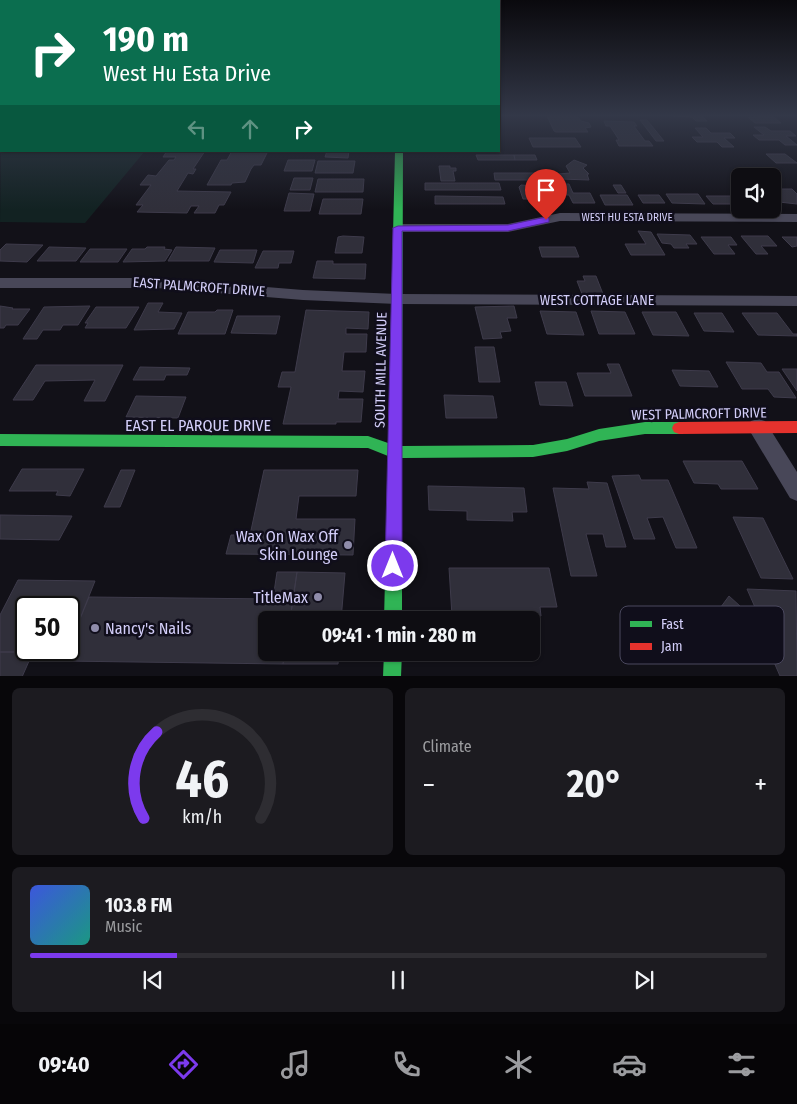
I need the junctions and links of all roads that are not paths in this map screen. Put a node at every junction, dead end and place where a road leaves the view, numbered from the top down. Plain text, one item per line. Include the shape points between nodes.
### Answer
1 (398, 152) edge
2 (797, 218) edge
3 (398, 228) junction
4 (0, 282) edge
5 (397, 299) junction
6 (797, 301) edge
7 (758, 427) junction
8 (797, 427) edge
9 (0, 440) edge
10 (394, 452) junction
11 (797, 491) edge
12 (393, 611) edge
13 (393, 661) edge
14 (392, 676) edge

1 - 3 street, SOUTH MILL AVENUE
2 - 3 street, WEST HU ESTA DRIVE via 560,217 508,228
3 - 5 street, SOUTH MILL AVENUE
4 - 5 street, EAST PALMCROFT DRIVE via 157,283
5 - 6 street, WEST COTTAGE LANE
5 - 10 street, SOUTH MILL AVENUE
7 - 8 street, WEST PALMCROFT DRIVE
7 - 10 street, WEST PALMCROFT DRIVE via 645,428 533,451
7 - 11 street
9 - 10 street, EAST EL PARQUE DRIVE via 368,442
10 - 12 street, SOUTH MILL AVENUE
13 - 14 street

